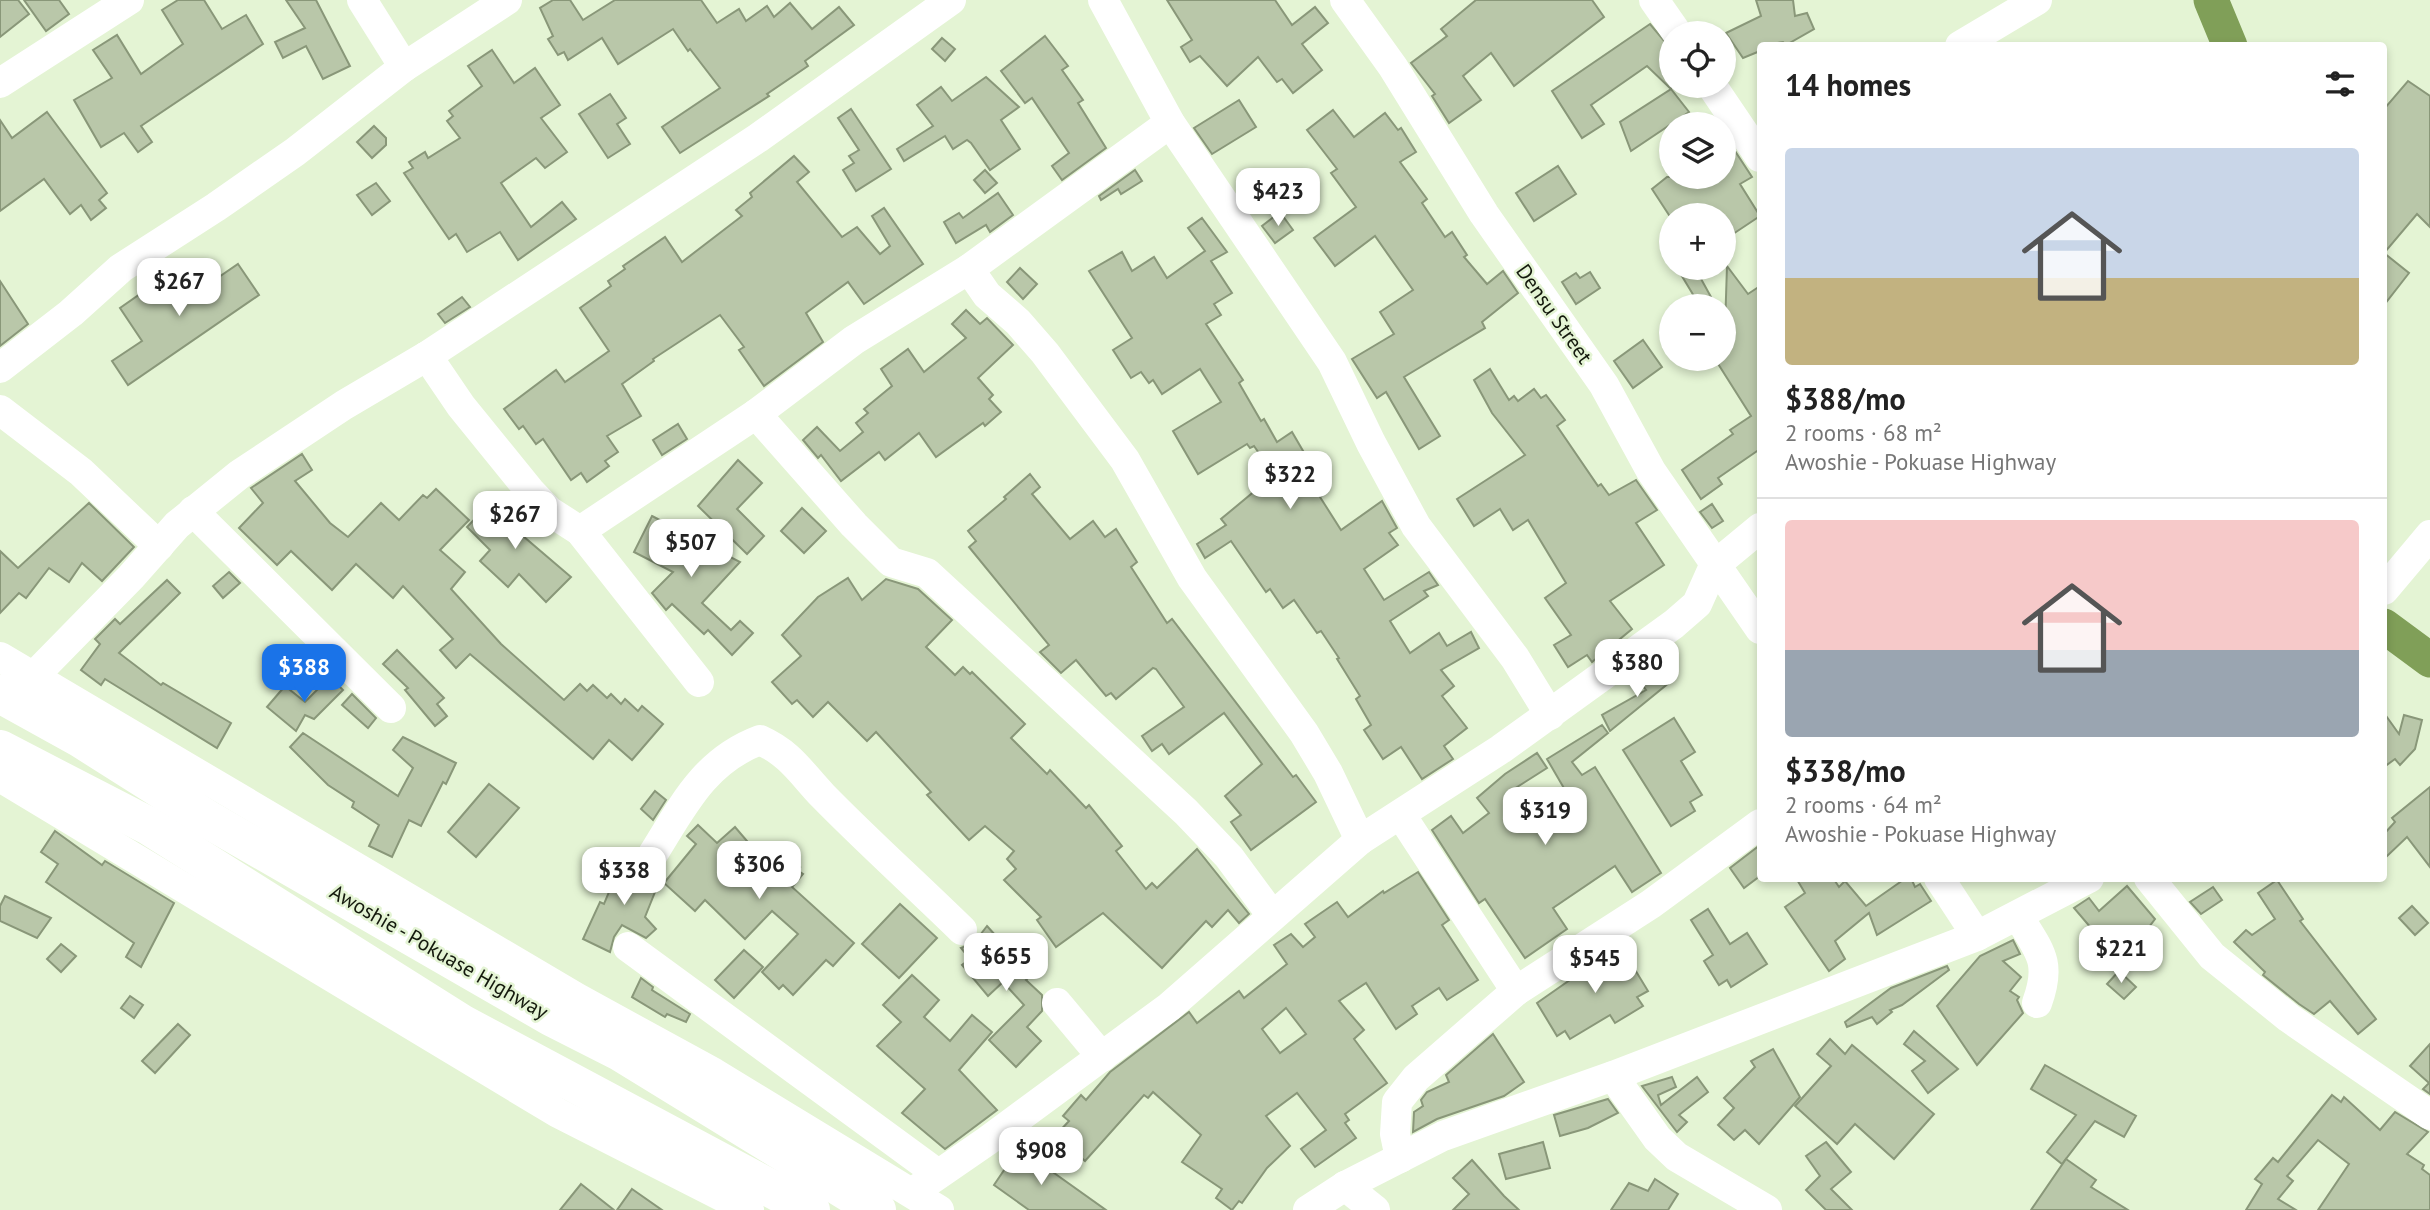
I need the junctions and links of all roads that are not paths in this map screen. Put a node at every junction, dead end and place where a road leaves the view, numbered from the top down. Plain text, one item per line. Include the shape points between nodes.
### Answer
1 (129, 0) edge
2 (362, 0) edge
3 (507, 0) edge
4 (951, 0) edge
5 (1103, 0) edge
6 (1345, 0) edge
7 (2037, 0) edge
8 (1655, 1) edge
9 (1669, 21) edge
10 (1967, 42) edge
11 (404, 68) junction
12 (0, 83) edge
13 (1720, 98) edge
14 (1170, 123) junction
15 (1757, 153) edge
16 (969, 270) junction
17 (427, 356) junction
18 (0, 368) edge
19 (0, 410) edge
20 (755, 414) junction
21 (193, 511) junction
22 (1757, 530) edge
23 (580, 531) junction
24 (2430, 535) edge
25 (159, 546) junction
26 (1714, 566) junction
27 (2387, 586) edge
28 (1757, 625) edge
29 (0, 657) edge
30 (35, 675) junction
31 (699, 682) dead end
32 (0, 694) edge
33 (391, 708) dead end
34 (1550, 715) junction
35 (0, 749) edge
36 (0, 777) edge
37 (1401, 815) junction
38 (1757, 826) edge
39 (1360, 840) junction
40 (653, 854) dead end
41 (1942, 882) edge
42 (2082, 882) edge
43 (2152, 882) edge
44 (1271, 914) junction
45 (2018, 916) junction
46 (394, 927) junction
47 (962, 930) dead end
48 (1978, 936) junction
49 (628, 947) dead end
50 (374, 969) junction
51 (1516, 991) junction
52 (1057, 1003) dead end
53 (2037, 1003) dead end
54 (1102, 1057) junction
55 (1613, 1076) junction
56 (2430, 1115) edge
57 (1400, 1158) junction
58 (938, 1174) junction
59 (1345, 1186) junction
60 (913, 1192) junction
61 (749, 1210) edge
62 (811, 1210) edge
63 (877, 1210) edge
64 (939, 1210) edge
65 (1308, 1210) edge
66 (1375, 1210) edge
67 (1767, 1210) edge

1 - 12 street
2 - 11 street
3 - 11 street
4 - 17 street via 758,138
5 - 14 street
6 - 26 street, Densu Street via 1484,214 1604,385 1651,471
7 - 10 street
8 - 9 street
11 - 18 street via 295,152 121,268
13 - 15 street
14 - 16 street
14 - 34 street via 1332,362 1416,526 1515,658
16 - 20 street via 854,340
16 - 39 street via 987,295 1045,353 1125,460 1192,578 1304,733
17 - 21 street via 333,412
17 - 23 street via 530,491 549,511
19 - 25 street via 80,472
20 - 23 street
20 - 44 street via 891,562 927,573 1186,812 1229,857
21 - 25 street
21 - 33 street
22 - 26 street
23 - 31 street
24 - 27 street
25 - 30 street
26 - 28 street, Densu Street
26 - 34 street via 1697,604
29 - 30 street
30 - 60 street via 222,791
32 - 46 main road, Awoshie - Pokuase Highway
34 - 37 street
35 - 50 main road via 147,825
36 - 61 street via 558,1113
37 - 39 street
37 - 51 street
38 - 51 street via 1651,904
39 - 44 street
40 - 47 street via 698,782 743,746 760,740 802,768 821,794
41 - 48 street
42 - 45 street
43 - 56 street via 2212,956 2289,1018
44 - 54 street via 1169,1007
45 - 48 street
45 - 53 street via 2046,969
46 - 50 main road
46 - 63 main road, Awoshie - Pokuase Highway via 620,1052
48 - 55 street
49 - 58 street
50 - 62 main road via 463,1024
51 - 57 street via 1404,1091 1395,1119
52 - 54 street
54 - 58 street
55 - 57 street via 1443,1136
55 - 67 street via 1657,1138 1677,1157
57 - 59 street
58 - 60 street
59 - 65 street
59 - 66 street
60 - 64 street

